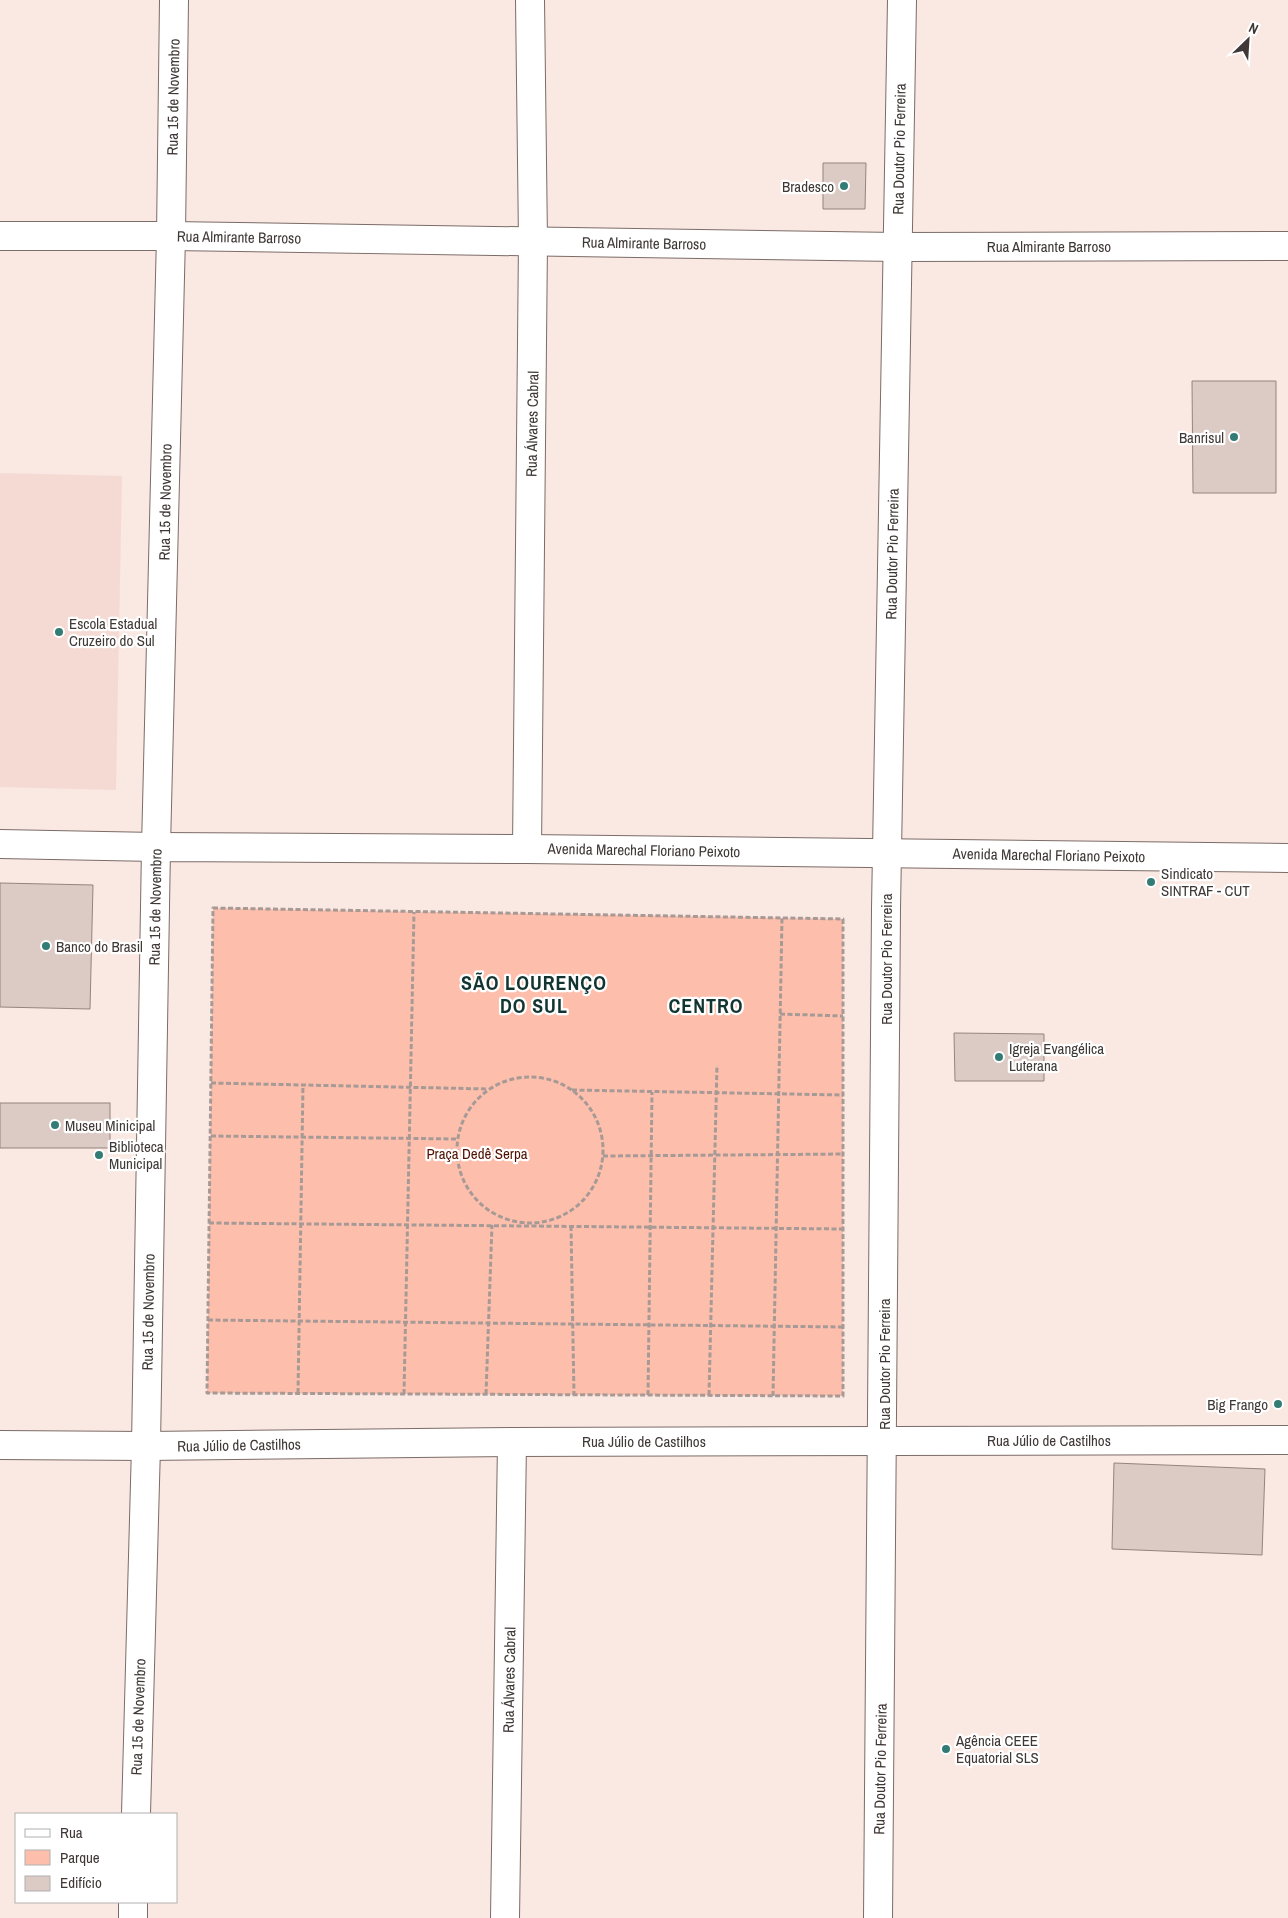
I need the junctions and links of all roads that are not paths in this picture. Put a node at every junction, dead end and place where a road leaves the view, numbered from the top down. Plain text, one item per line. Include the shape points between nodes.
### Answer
1 (174, 0) edge
2 (530, 0) edge
3 (902, 0) edge
4 (0, 236) edge
5 (171, 236) junction
6 (534, 241) junction
7 (1288, 246) edge
8 (897, 247) junction
9 (0, 844) edge
10 (156, 847) junction
11 (527, 849) junction
12 (887, 853) junction
13 (1288, 858) edge
14 (1288, 1440) edge
15 (883, 1441) junction
16 (512, 1442) junction
17 (0, 1445) edge
18 (146, 1446) junction
19 (136, 1813) edge
20 (133, 1903) edge
21 (133, 1918) edge
22 (506, 1918) edge
23 (878, 1918) edge

1 - 5 street, Rua 15 de Novembro
2 - 6 street, Rua Álvares Cabral
3 - 8 street, Rua Doutor Pio Ferreira
4 - 5 street, Rua Almirante Barroso
5 - 6 street, Rua Almirante Barroso
5 - 10 street, Rua 15 de Novembro
6 - 8 street, Rua Almirante Barroso
6 - 11 street, Rua Álvares Cabral
7 - 8 street, Rua Almirante Barroso
8 - 12 street, Rua Doutor Pio Ferreira
9 - 10 street, Avenida Marechal Floriano Peixoto
10 - 11 street, Avenida Marechal Floriano Peixoto
10 - 18 street, Rua 15 de Novembro
11 - 12 street, Avenida Marechal Floriano Peixoto
12 - 13 street, Avenida Marechal Floriano Peixoto
12 - 15 street, Rua Doutor Pio Ferreira
14 - 15 street, Rua Júlio de Castilhos
15 - 16 street, Rua Júlio de Castilhos
15 - 23 street, Rua Doutor Pio Ferreira
16 - 18 street, Rua Júlio de Castilhos
16 - 22 street, Rua Álvares Cabral
17 - 18 street, Rua Júlio de Castilhos
18 - 19 street, Rua 15 de Novembro
20 - 21 street

